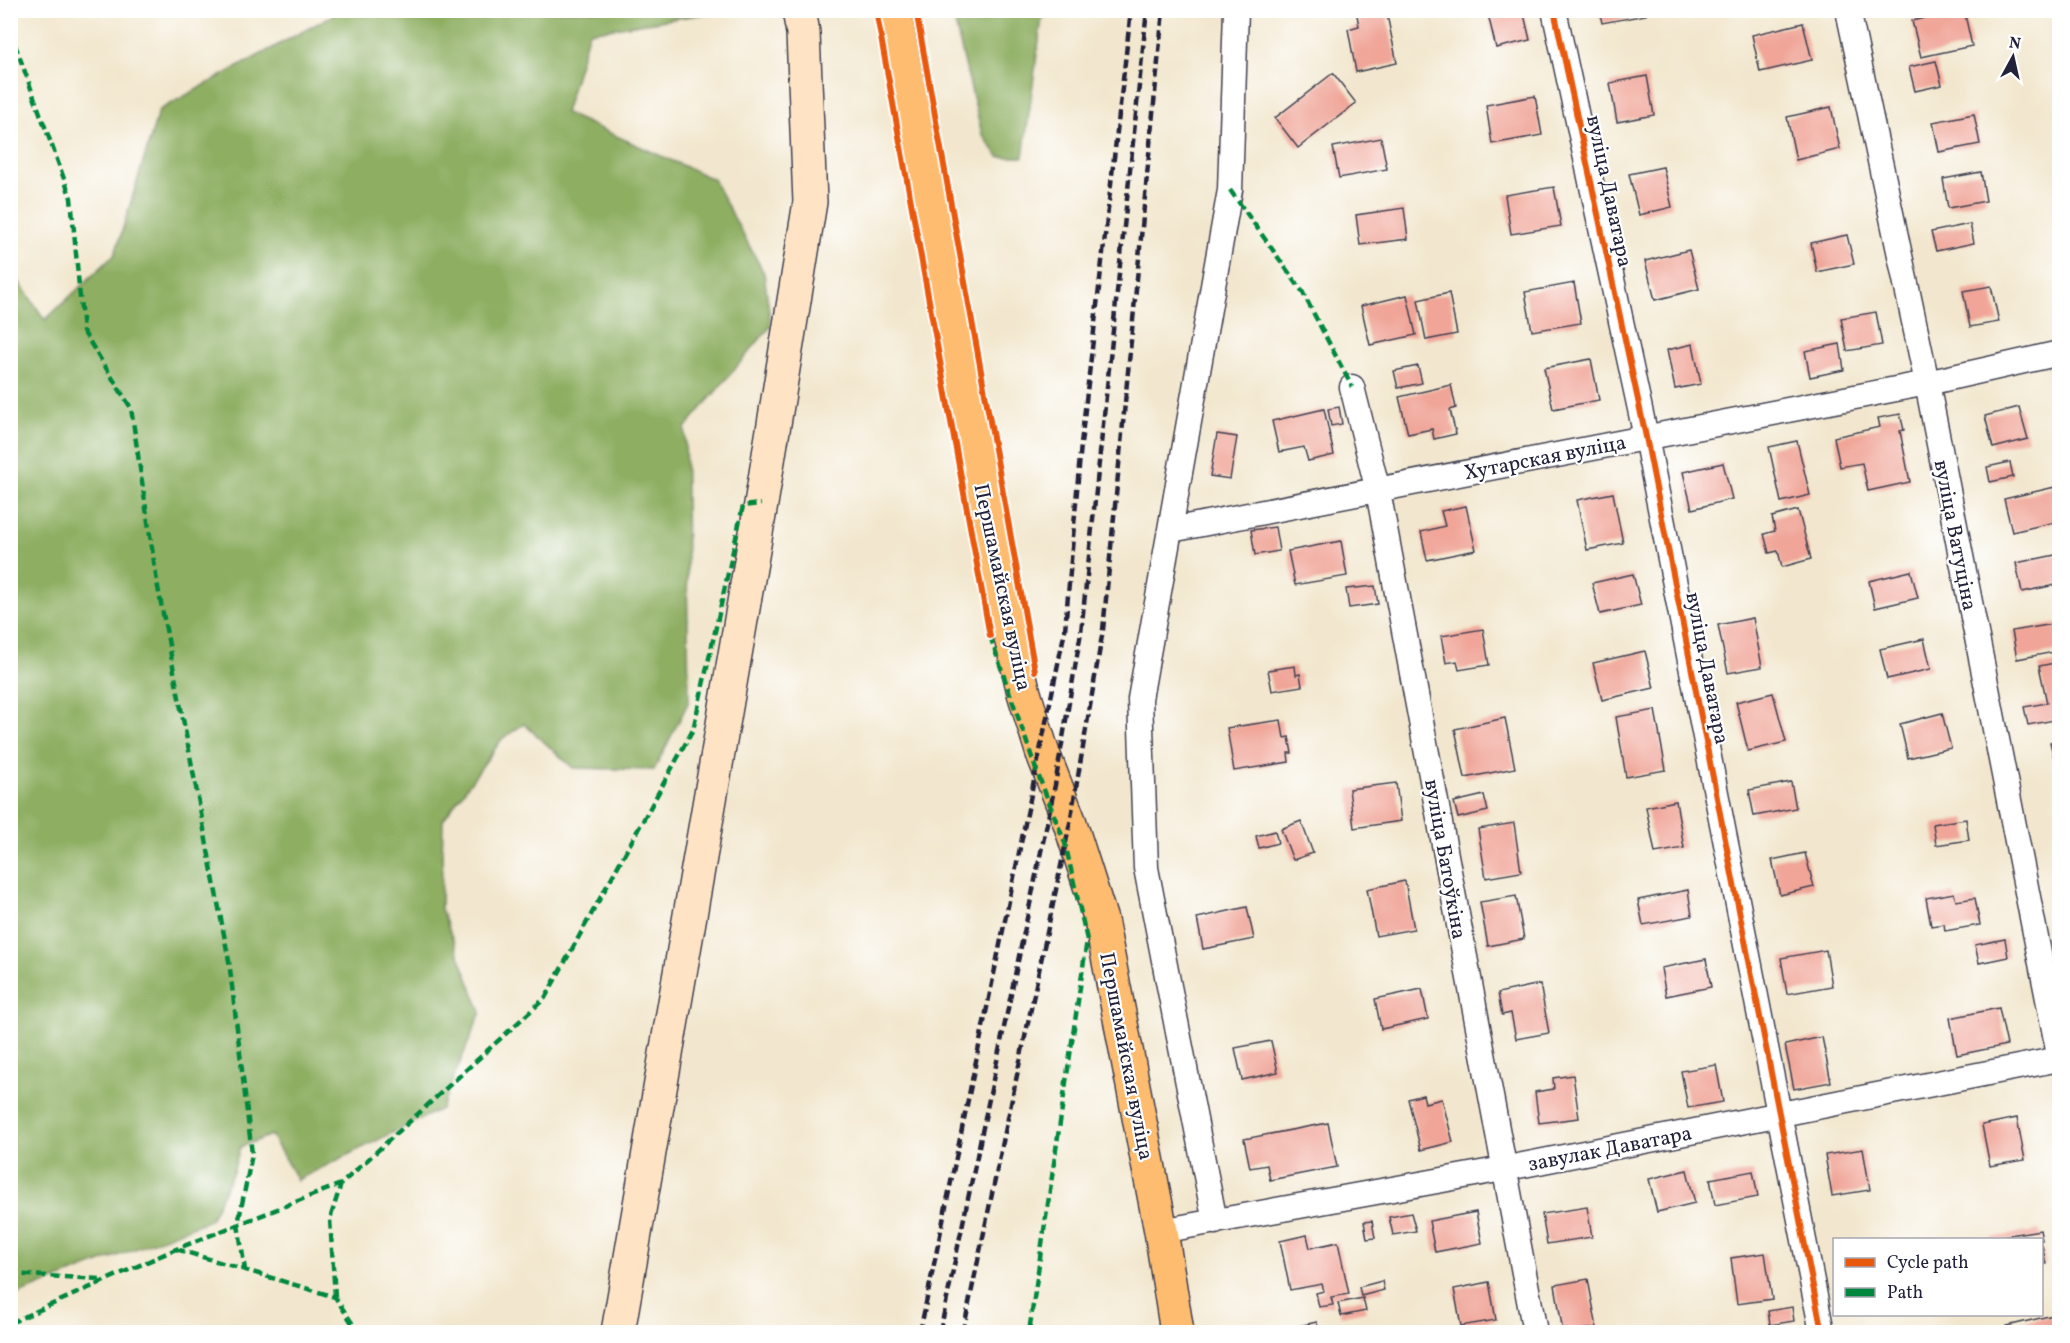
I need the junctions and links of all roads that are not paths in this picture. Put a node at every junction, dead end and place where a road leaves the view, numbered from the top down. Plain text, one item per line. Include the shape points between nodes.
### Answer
1 (799, 10) edge
2 (894, 10) edge
3 (1236, 10) edge
4 (1554, 10) edge
5 (1848, 10) edge
6 (2060, 353) edge
7 (1927, 383) junction
8 (1352, 387) dead end
9 (1646, 437) junction
10 (1378, 490) junction
11 (1172, 530) junction
12 (2059, 1059) edge
13 (1779, 1114) junction
14 (1503, 1169) junction
15 (1215, 1222) junction
16 (1161, 1231) junction
17 (618, 1332) edge
18 (1177, 1332) edge
19 (1535, 1332) edge
20 (1822, 1332) edge

1 - 17 street via 810,202
2 - 16 main road, Першамайская вуліца via 1005,612 1042,751 1101,920
3 - 11 street via 1230,190
4 - 9 street, вуліца Даватара
5 - 7 street, вуліца Ватуціна
6 - 7 street, Хутарская вуліца
7 - 9 street, Хутарская вуліца
7 - 12 street, вуліца Ватуціна
8 - 10 street, вуліца Батоўкіна
9 - 10 street, Хутарская вуліца
9 - 13 street, вуліца Даватара
10 - 11 street, Хутарская вуліца
10 - 14 street, вуліца Батоўкіна
11 - 15 street via 1140,699 1146,868
12 - 13 street, завулак Даватара
13 - 14 street, завулак Даватара
13 - 20 street, вуліца Даватара
14 - 15 street, завулак Даватара
14 - 19 street, вуліца Батоўкіна
15 - 16 street, завулак Даватара
16 - 18 main road, Першамайская вуліца

